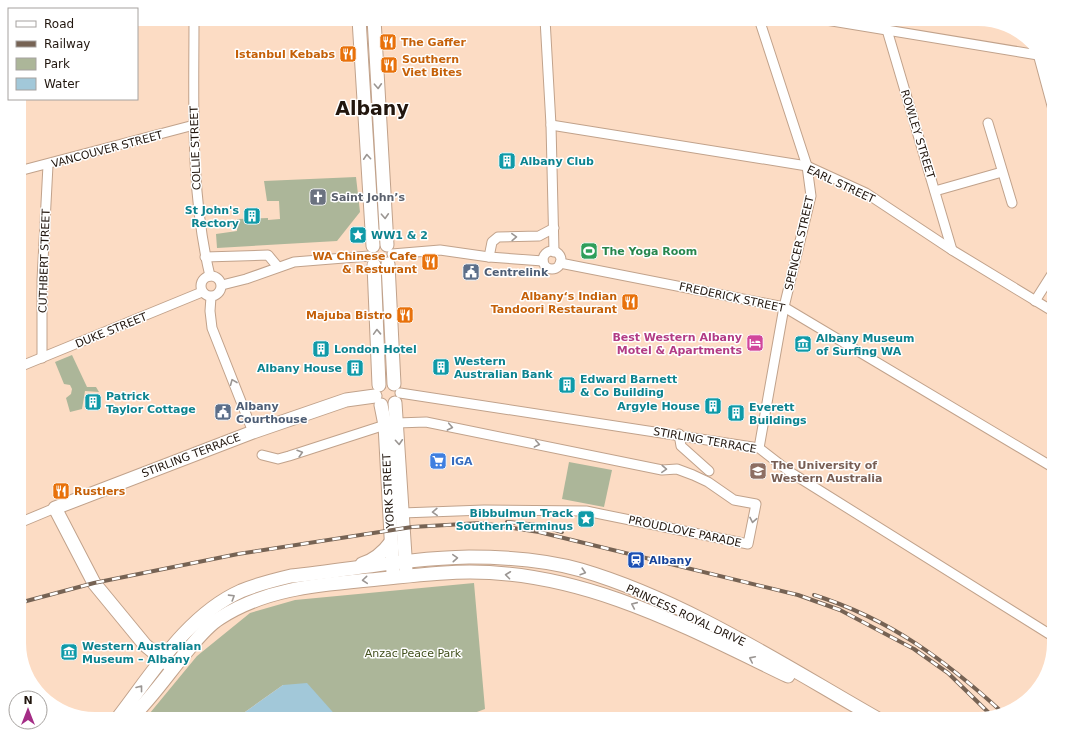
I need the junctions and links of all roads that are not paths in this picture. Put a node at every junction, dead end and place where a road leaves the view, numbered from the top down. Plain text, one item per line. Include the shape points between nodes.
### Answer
1 (194, 26) edge
2 (359, 26) edge
3 (374, 26) edge
4 (545, 26) edge
5 (761, 26) edge
6 (863, 26) edge
7 (885, 26) edge
8 (887, 30) junction
9 (1032, 52) edge
10 (1041, 66) edge
11 (1046, 86) edge
12 (988, 123) dead end
13 (194, 125) junction
14 (551, 125) junction
15 (48, 165) junction
16 (807, 166) junction
17 (26, 170) edge
18 (1002, 172) junction
19 (935, 191) junction
20 (1012, 203) dead end
21 (554, 228) junction
22 (952, 250) junction
23 (554, 252) junction
24 (389, 254) junction
25 (372, 255) junction
26 (205, 257) junction
27 (489, 257) junction
28 (543, 261) junction
29 (560, 263) junction
30 (278, 267) junction
31 (210, 276) junction
32 (1047, 282) edge
33 (222, 285) junction
34 (202, 292) junction
35 (211, 297) junction
36 (1035, 301) junction
37 (784, 307) junction
38 (1047, 308) edge
39 (42, 358) junction
40 (26, 364) edge
41 (396, 394) junction
42 (378, 395) junction
43 (391, 424) junction
44 (253, 432) junction
45 (678, 434) junction
46 (759, 448) junction
47 (262, 455) dead end
48 (1047, 464) edge
49 (708, 471) dead end
50 (55, 508) junction
51 (395, 513) junction
52 (26, 520) edge
53 (399, 537) junction
54 (432, 560) junction
55 (406, 563) junction
56 (393, 570) junction
57 (309, 574) junction
58 (407, 576) junction
59 (1047, 633) edge
60 (724, 638) junction
61 (162, 659) junction
62 (173, 668) junction
63 (122, 712) edge
64 (136, 712) edge
65 (864, 712) edge

1 - 13 street, COLLIE STREET
25 -> 2 main road, YORK STREET
3 -> 24 main road, YORK STREET
4 - 14 street
5 - 16 street, SPENCER STREET
6 - 8 street
7 - 8 street, ROWLEY STREET
8 - 9 street
8 - 19 street, ROWLEY STREET
10 - 11 street
12 - 18 street
13 - 15 street, VANCOUVER STREET
13 - 26 street, COLLIE STREET via 197,210
14 - 16 street, EARL STREET
14 - 21 street
15 - 17 street, VANCOUVER STREET
15 - 39 street, CUTHBERT STREET via 42,280
16 - 22 street, EARL STREET via 866,193
16 - 37 street, SPENCER STREET via 811,196
18 - 19 street
18 - 20 street
19 - 22 street, ROWLEY STREET
21 - 23 street
27 -> 21 street via 492,242 498,237 539,236
22 - 36 street, EARL STREET
23 - 28 street via 546,254
23 - 29 street via 560,257
24 - 25 main road via 381,266
24 - 25 main road via 380,243
24 - 27 street via 440,250
24 - 41 main road, YORK STREET
25 - 30 street via 305,260
42 -> 25 main road, YORK STREET
26 - 30 street via 268,255
26 - 31 street, COLLIE STREET
27 - 28 street
28 - 29 street via 551,269 557,268
29 - 37 street, FREDERICK STREET
30 - 33 street
31 - 33 street via 217,277
31 - 34 street via 202,281
32 - 36 street
33 - 35 street via 220,292
34 - 35 street
34 - 39 street, DUKE STREET
44 -> 35 street via 212,328
36 - 38 street, EARL STREET
37 - 46 street, SPENCER STREET
37 - 48 street, FREDERICK STREET
39 - 40 street, DUKE STREET
41 - 42 main road via 388,406
41 - 42 main road via 386,382
41 - 43 main road, YORK STREET
41 - 45 street, STIRLING TERRACE
42 - 43 main road, YORK STREET
42 - 44 main road, STIRLING TERRACE via 346,400
47 -> 43 street via 278,459
43 - 51 main road, YORK STREET
43 -> 51 street, PROUDLOVE PARADE via 426,422 662,470 677,470 708,482 734,500 756,504 748,544 583,511 484,510
44 - 50 main road, STIRLING TERRACE
45 - 46 street, STIRLING TERRACE
45 - 49 street via 681,446
46 - 59 street, STIRLING TERRACE via 790,472
50 - 52 street
50 - 61 main road via 94,583 145,645
51 - 53 main road, YORK STREET
53 - 54 main road via 417,558
53 - 55 main road
53 - 56 main road, YORK STREET
53 - 57 main road via 371,561
54 - 55 main road, PRINCESS ROYAL DRIVE
54 -> 60 main road, PRINCESS ROYAL DRIVE via 469,557 505,559 541,562 580,570 638,590
55 - 56 main road, PRINCESS ROYAL DRIVE
55 - 58 main road
56 - 57 main road, PRINCESS ROYAL DRIVE
56 - 58 main road, PRINCESS ROYAL DRIVE
56 -> 62 main road, PRINCESS ROYAL DRIVE via 288,589 253,601 218,619 201,634
61 -> 57 main road, PRINCESS ROYAL DRIVE via 205,615 240,591 266,581
60 -> 58 main road, PRINCESS ROYAL DRIVE via 622,600 566,583 470,572
60 - 65 main road, PRINCESS ROYAL DRIVE
61 - 62 main road
63 -> 61 main road, PRINCESS ROYAL DRIVE
62 - 64 main road, PRINCESS ROYAL DRIVE

